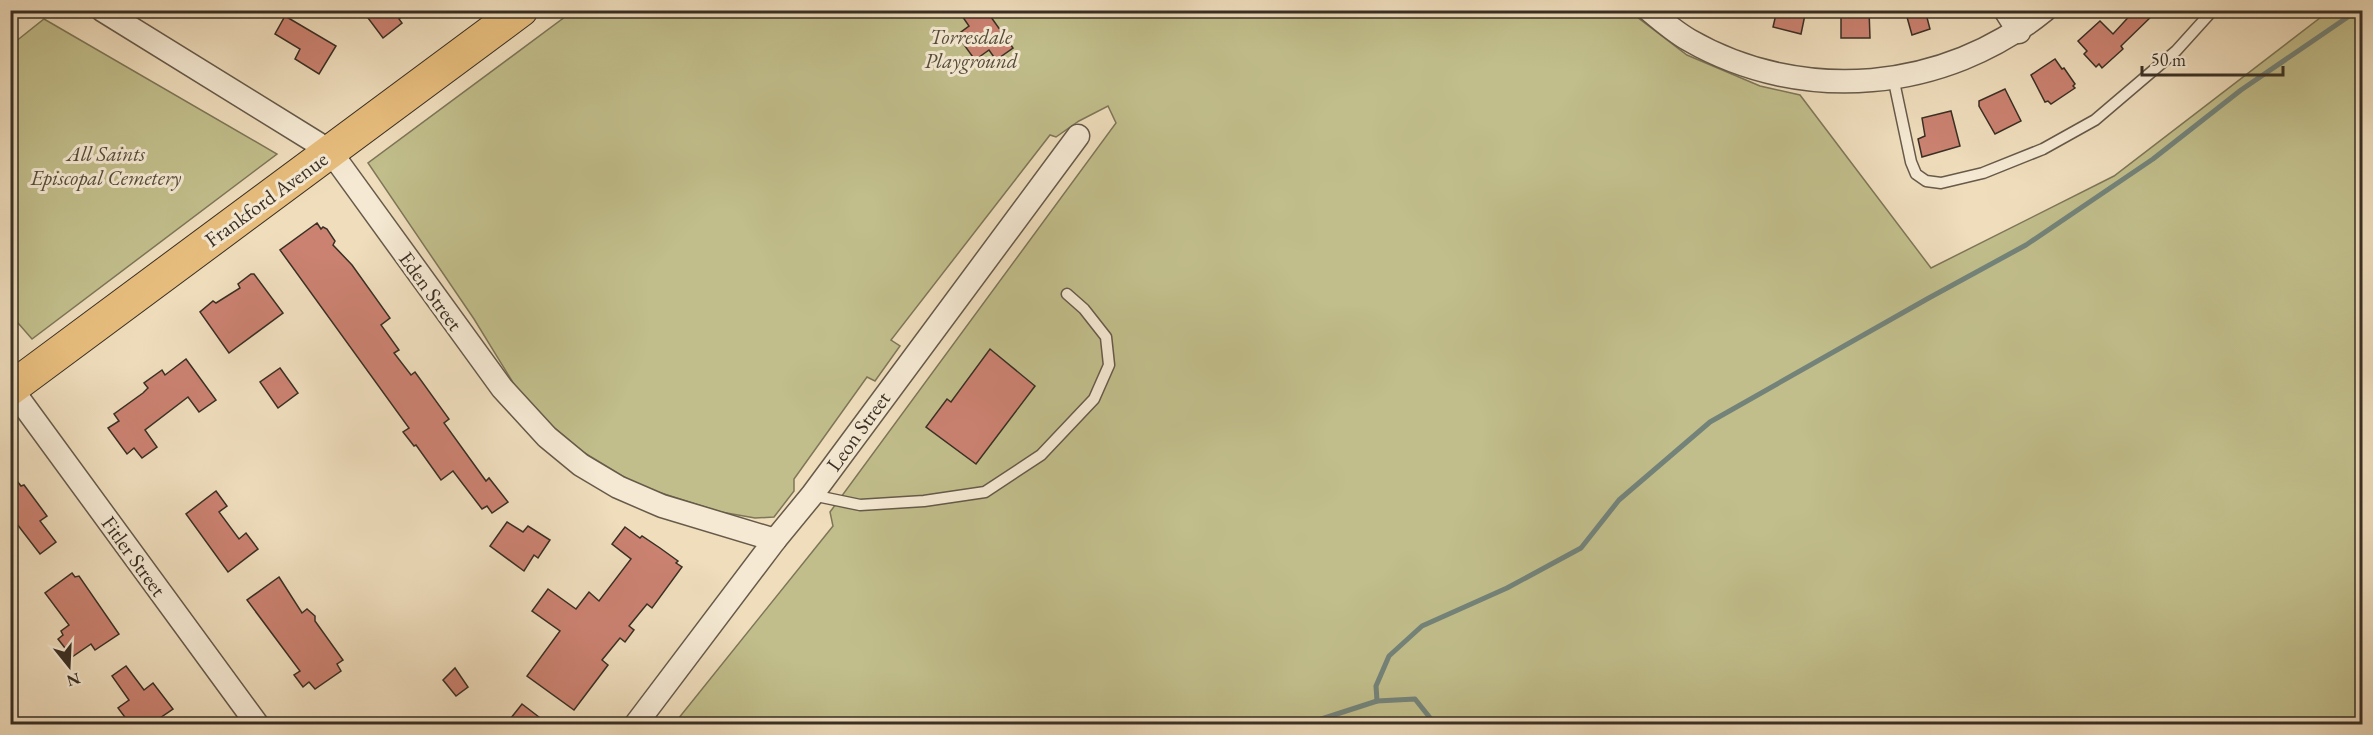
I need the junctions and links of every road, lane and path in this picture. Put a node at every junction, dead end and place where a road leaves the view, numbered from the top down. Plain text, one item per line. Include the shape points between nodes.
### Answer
1 (102, 10) edge
2 (522, 10) edge
3 (1649, 10) edge
4 (2005, 10) edge
5 (2045, 10) edge
6 (2213, 10) edge
7 (2019, 32) junction
8 (1893, 77) junction
9 (1078, 136) dead end
10 (330, 152) junction
11 (1067, 294) dead end
12 (11, 388) edge
13 (812, 495) junction
14 (775, 540) junction
15 (257, 724) edge
16 (636, 724) edge

1 - 10 street, Eden Street
2 - 10 main road, Frankford Avenue
3 - 8 street via 1678,34 1707,49 1775,74 1842,81
4 - 7 street
5 - 7 street
6 - 8 lane via 2176,51 2095,120 2043,149 1983,173 1941,183 1926,181 1916,174
7 - 8 street via 1950,65
9 - 13 street, Leon Street
10 - 12 main road, Frankford Avenue
10 - 14 street, Eden Street via 502,388 547,436 581,465 618,487 662,506
11 - 13 lane via 1106,337 1109,365 1094,399 1041,455 985,492 860,506
12 - 15 street, Fitler Street
13 - 14 street, Leon Street
14 - 16 street, Leon Street

